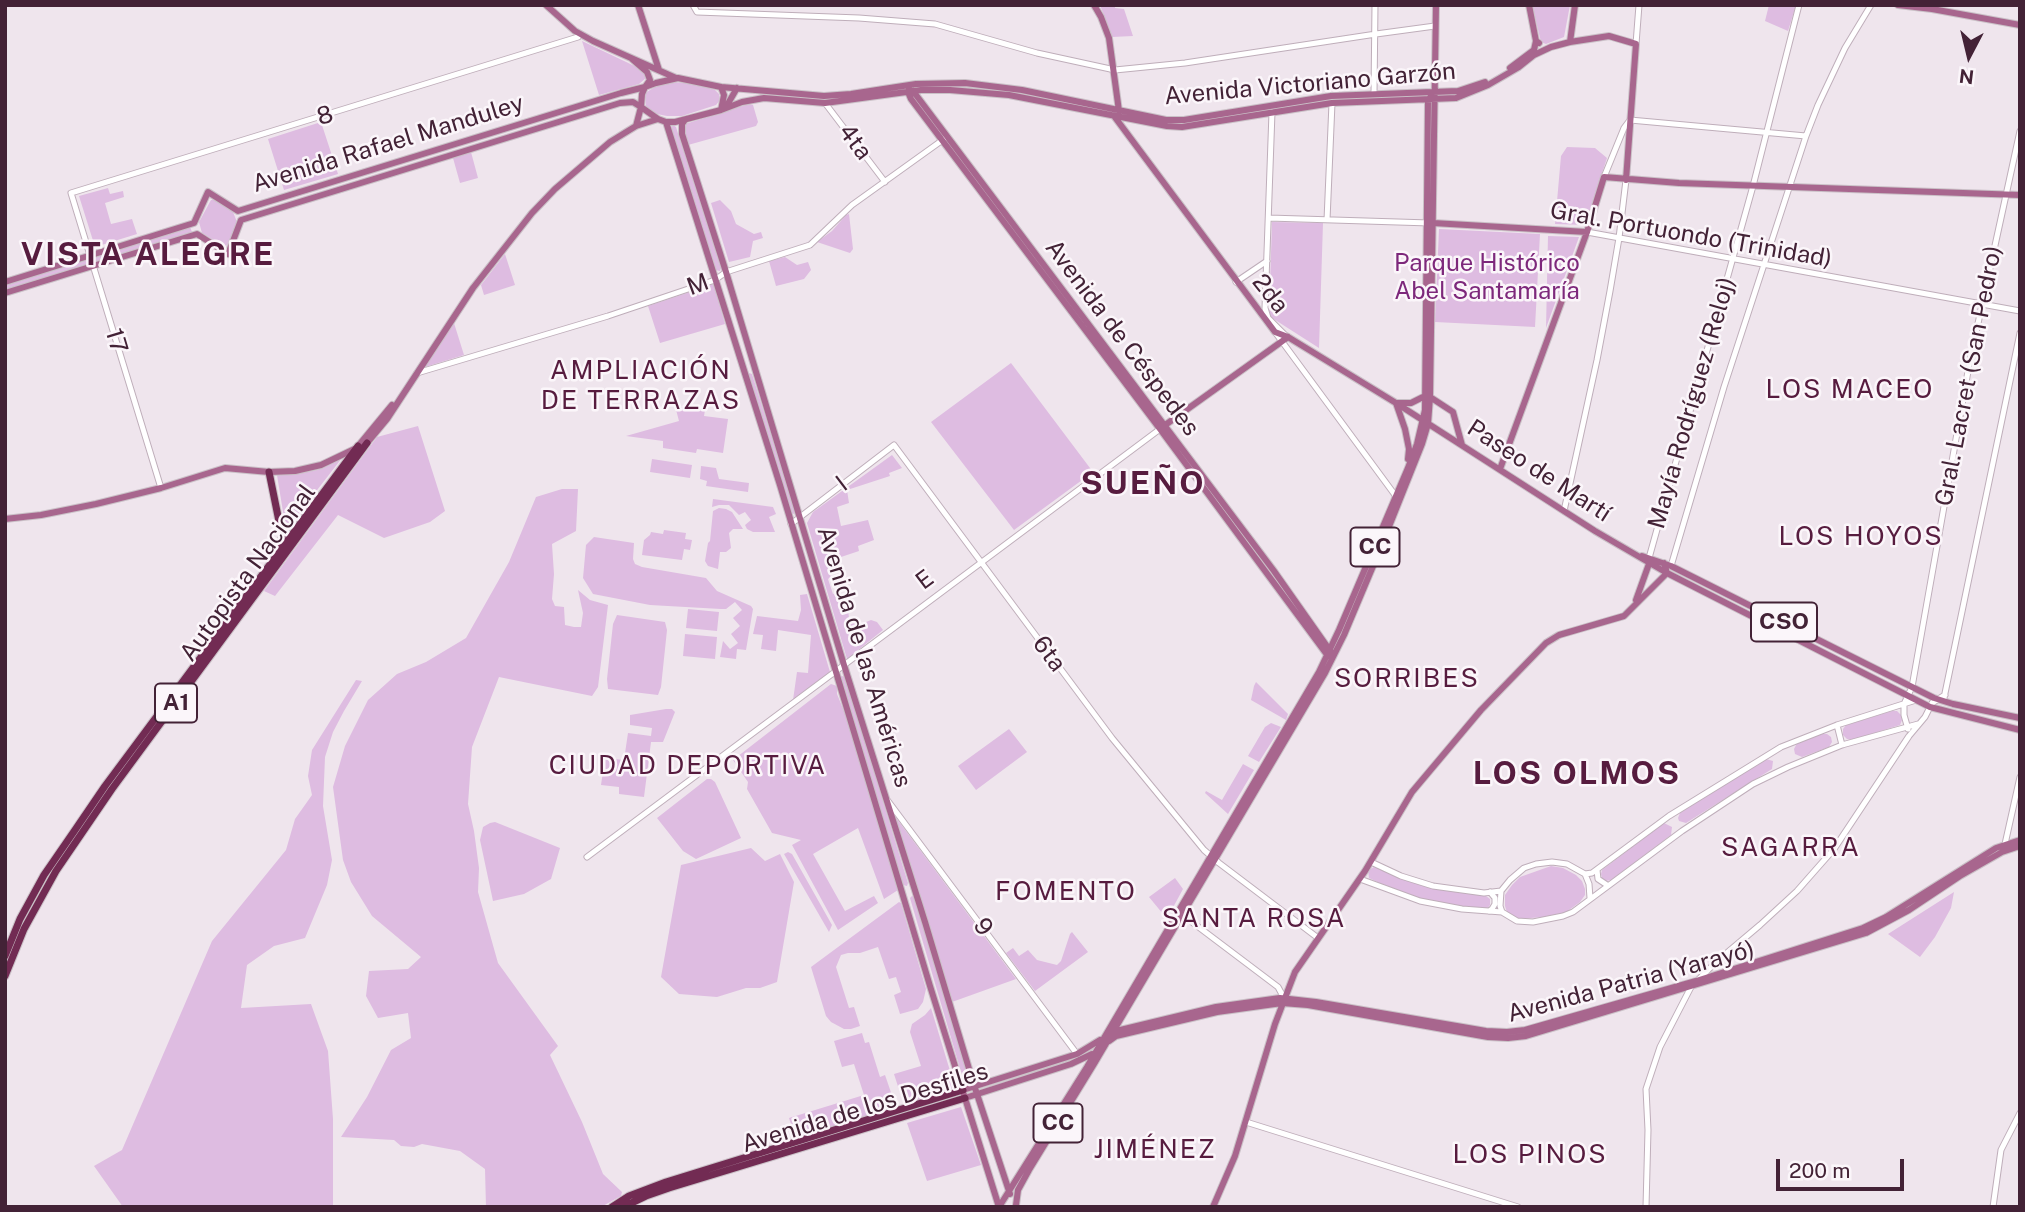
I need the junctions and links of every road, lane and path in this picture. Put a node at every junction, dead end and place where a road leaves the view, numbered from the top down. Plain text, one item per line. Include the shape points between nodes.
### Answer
1 (546, 5) edge
2 (639, 5) edge
3 (693, 5) edge
4 (1094, 5) edge
5 (1375, 5) edge
6 (1436, 5) edge
7 (1576, 5) edge
8 (1639, 5) edge
9 (1799, 5) edge
10 (1871, 5) edge
11 (1898, 5) edge
12 (1528, 7) edge
13 (2020, 25) edge
14 (1436, 26) junction
15 (1376, 34) junction
16 (578, 37) dead end
17 (1536, 41) junction
18 (1570, 42) junction
19 (1636, 44) junction
20 (1551, 47) junction
21 (632, 59) junction
22 (659, 70) junction
23 (1115, 70) junction
24 (678, 78) junction
25 (645, 87) junction
26 (721, 87) junction
27 (739, 88) junction
28 (908, 92) junction
29 (1374, 94) junction
30 (1432, 97) junction
31 (1449, 99) junction
32 (1411, 100) junction
33 (742, 102) junction
34 (825, 103) junction
35 (1332, 103) junction
36 (641, 107) junction
37 (723, 109) junction
38 (1272, 112) junction
39 (1117, 113) junction
40 (1217, 114) junction
41 (658, 119) junction
42 (1431, 119) junction
43 (685, 120) junction
44 (1630, 120) junction
45 (666, 122) junction
46 (1194, 125) junction
47 (635, 126) junction
48 (2020, 131) edge
49 (1766, 133) junction
50 (1806, 136) junction
51 (945, 138) junction
52 (1605, 177) junction
53 (1626, 180) junction
54 (885, 182) junction
55 (1753, 186) junction
56 (1789, 187) junction
57 (71, 193) joint
58 (2006, 195) junction
59 (2020, 195) edge
60 (238, 211) junction
61 (1269, 218) junction
62 (241, 220) junction
63 (1327, 220) junction
64 (194, 223) junction
65 (1431, 223) junction
66 (1587, 232) junction
67 (197, 234) junction
68 (1619, 238) junction
69 (90, 256) junction
70 (1732, 258) junction
71 (1267, 261) junction
72 (1765, 264) junction
73 (93, 266) junction
74 (726, 272) junction
75 (715, 280) junction
76 (5, 282) edge
77 (1236, 282) junction
78 (5, 293) edge
79 (1983, 304) junction
80 (2020, 311) edge
81 (1275, 332) junction
82 (2020, 333) edge
83 (1288, 337) junction
84 (1280, 341) junction
85 (417, 373) junction
86 (405, 390) junction
87 (1428, 396) junction
88 (1396, 403) junction
89 (1426, 422) junction
90 (1162, 427) junction
91 (1445, 434) junction
92 (368, 443) junction
93 (1422, 444) junction
94 (894, 445) joint
95 (1462, 445) junction
96 (358, 446) junction
97 (1408, 468) junction
98 (1500, 469) junction
99 (269, 472) junction
100 (161, 488) junction
101 (1395, 495) junction
102 (1564, 512) junction
103 (801, 515) junction
104 (5, 519) edge
105 (791, 524) junction
106 (279, 553) junction
107 (1651, 560) junction
108 (981, 562) junction
109 (1667, 564) junction
110 (1667, 573) junction
111 (1675, 578) junction
112 (1635, 603) junction
113 (1758, 609) junction
114 (1755, 619) junction
115 (1339, 630) junction
116 (1319, 633) junction
117 (1330, 654) junction
118 (844, 665) junction
119 (835, 671) junction
120 (1912, 687) junction
121 (1908, 696) junction
122 (1940, 699) junction
123 (1916, 700) junction
124 (1904, 704) junction
125 (1955, 705) junction
126 (1930, 707) junction
127 (1953, 714) junction
128 (2020, 718) edge
129 (1906, 723) junction
130 (1918, 724) junction
131 (1837, 725) junction
132 (2020, 730) edge
133 (1909, 736) junction
134 (1842, 745) junction
135 (2020, 777) edge
136 (887, 800) junction
137 (2020, 840) edge
138 (2005, 844) junction
139 (2020, 846) edge
140 (587, 857) dead end
141 (1213, 858) junction
142 (1371, 862) junction
143 (1597, 870) junction
144 (1585, 874) junction
145 (1360, 879) junction
146 (1607, 885) junction
147 (1501, 891) junction
148 (1490, 892) junction
149 (1590, 898) junction
150 (1486, 912) junction
151 (1502, 912) junction
152 (1180, 913) junction
153 (1318, 938) junction
154 (5, 956) edge
155 (1715, 963) junction
156 (1719, 974) junction
157 (5, 976) edge
158 (1693, 984) junction
159 (1287, 988) junction
160 (1298, 1000) junction
161 (1283, 1001) junction
162 (1124, 1013) junction
163 (1128, 1027) junction
164 (1444, 1028) junction
165 (1113, 1032) junction
166 (1105, 1040) junction
167 (1096, 1051) junction
168 (1077, 1054) junction
169 (1071, 1064) junction
170 (1084, 1071) junction
171 (975, 1091) junction
172 (964, 1094) junction
173 (2020, 1113) edge
174 (1246, 1122) junction
175 (1005, 1179) junction
176 (1018, 1179) junction
177 (1009, 1192) junction
178 (630, 1199) junction
179 (1017, 1206) edge
180 (612, 1207) edge
181 (624, 1207) edge
182 (999, 1207) edge
183 (1213, 1207) edge
184 (1518, 1207) edge
185 (1646, 1207) edge
186 (1993, 1207) edge

1 - 21 main road via 575,31
2 - 22 main road
3 - 23 street via 696,12 935,24
4 - 23 main road via 1109,38
5 - 15 street
6 - 14 main road
7 - 18 main road
8 - 19 street
9 - 49 street, Mayía Rodríguez (Reloj)
10 - 50 street via 1845,48
11 - 13 main road
12 - 17 main road
14 - 15 street
14 - 30 main road
15 - 23 street
15 - 29 street
16 - 57 street, 8
17 - 20 main road
17 - 30 main road, Avenida Victoriano Garzón via 1534,50 1483,83
18 - 19 main road, Avenida Victoriano Garzón via 1609,36
18 - 20 main road, Avenida Victoriano Garzón
19 - 44 main road
20 - 31 main road, Avenida Victoriano Garzón via 1488,85
21 - 22 main road
21 - 25 main road via 647,72
22 - 24 main road
23 - 39 main road
24 - 25 main road, Avenida Rafael Manduley
24 - 26 main road
25 - 36 main road
25 - 60 main road, Avenida Rafael Manduley
26 - 27 main road
26 - 37 main road
27 - 28 main road via 824,96
27 - 33 main road
27 - 37 main road
28 - 34 main road
28 - 39 main road via 1009,94
28 - 39 main road, Avenida Victoriano Garzón via 916,84 965,83 1022,90
28 - 51 main road, Avenida de Céspedes
29 - 30 main road, Avenida Victoriano Garzón
29 - 40 main road, Avenida Victoriano Garzón
30 - 31 main road, Avenida Victoriano Garzón
30 - 32 main road, Avenida Victoriano Garzón
30 - 42 main road
31 - 42 main road
32 - 35 main road, Avenida Victoriano Garzón
32 - 42 main road
33 - 34 main road via 767,97
33 - 37 main road
34 - 54 street, 4ta
35 - 38 main road, Avenida Victoriano Garzón
35 - 63 street
36 - 41 main road
36 - 47 main road
36 - 62 main road, Avenida Rafael Manduley via 620,103
37 - 43 main road
38 - 46 main road, Avenida Victoriano Garzón
38 - 61 street
39 - 40 main road, Avenida Victoriano Garzón via 1166,120
39 - 46 main road, Avenida Victoriano Garzón via 1167,126
39 - 77 main road, 2da
40 - 46 main road
41 - 45 main road
41 - 47 main road
42 - 65 main road, CC
43 - 45 main road
43 - 74 main road, Avenida de las Américas via 682,134
44 - 49 street
44 - 52 street
44 - 53 main road
45 - 75 main road, Avenida de las Américas
47 - 85 main road via 610,142 532,213 473,288
48 - 58 street, Gral. Lacret (San Pedro)
49 - 50 street
49 - 55 street, Mayía Rodríguez (Reloj)
50 - 56 street
51 - 54 street, M
51 - 90 main road, Avenida de Céspedes
52 - 53 main road
52 - 66 main road
53 - 55 main road
53 - 68 street
54 - 74 street, M via 810,244
55 - 56 main road
55 - 70 street, Mayía Rodríguez (Reloj)
56 - 58 main road
56 - 72 street
57 - 69 street, 17
58 - 59 main road
58 - 79 street, Gral. Lacret (San Pedro)
60 - 62 street
60 - 64 main road, Avenida Rafael Manduley via 208,192
61 - 63 street, Gral. Portuondo (Trinidad)
61 - 71 street
62 - 67 main road, Avenida Rafael Manduley via 228,254
63 - 65 street, Gral. Portuondo (Trinidad)
64 - 67 street
64 - 69 main road
65 - 66 main road, Gral. Portuondo (Trinidad)
65 - 87 main road, CC
66 - 68 street, Gral. Portuondo (Trinidad)
66 - 98 main road
67 - 73 main road
68 - 70 street, Gral. Portuondo (Trinidad)
68 - 102 street
69 - 73 street, 17
69 - 76 main road
70 - 72 street, Gral. Portuondo (Trinidad)
70 - 107 street, Mayía Rodríguez (Reloj)
71 - 77 street
71 - 83 street via 1265,308 1268,318
72 - 79 street, Gral. Portuondo (Trinidad)
72 - 109 street
73 - 78 main road
73 - 100 street, 17
74 - 75 street, M
74 - 103 main road, Avenida de las Américas
75 - 85 street, M
75 - 105 main road, Avenida de las Américas
77 - 81 main road, 2da
79 - 80 street, Gral. Portuondo (Trinidad)
79 - 120 street, Gral. Lacret (San Pedro)
81 - 83 main road, Paseo de Martí
81 - 84 street, 2da
82 - 122 street
83 - 84 main road, E
83 - 88 main road, Paseo de Martí
84 - 90 main road, E
84 - 101 street, 2da
85 - 86 main road
86 - 92 main road
86 - 96 main road
87 - 88 main road via 1410,404
87 - 89 main road, CC
87 - 95 main road via 1453,412
88 - 89 main road, Paseo de Martí
88 - 97 main road via 1409,449
89 - 91 main road, Paseo de Martí / CSO
89 - 93 main road, CC
89 - 97 main road, CC
90 - 108 street, E
90 - 116 main road, Avenida de Céspedes
90 - 117 main road, Avenida de Céspedes
91 - 93 main road via 1433,432
91 - 95 main road, Paseo de Martí / CSO
92 - 96 main road
92 - 157 highway, Autopista Nacional / A1 via 56,871
93 - 117 main road, CC via 1377,559
94 - 103 street, I
94 - 108 street, 6ta
95 - 98 main road, Paseo de Martí / CSO
96 - 99 main road via 321,465
96 - 106 highway, Autopista Nacional / A1
97 - 101 main road, CC
98 - 102 main road, Paseo de Martí / CSO
99 - 100 main road via 225,468
99 - 106 highway via 282,536
100 - 104 main road
101 - 115 main road, CC
102 - 107 main road, Paseo de Martí / CSO
103 - 105 street, I
103 - 118 main road, Avenida de las Américas
105 - 119 main road, Avenida de las Américas
106 - 154 highway, Autopista Nacional / A1 via 44,875
107 - 109 main road, Paseo de Martí / CSO
107 - 110 main road, Paseo de Martí / CSO
107 - 112 main road
108 - 118 street, E
108 - 141 street, 6ta via 1112,738
109 - 110 main road
109 - 111 main road
109 - 113 main road, Paseo de Martí / CSO
110 - 111 main road, Paseo de Martí / CSO
110 - 112 main road
111 - 114 main road, Paseo de Martí / CSO
112 - 142 main road via 1624,616 1546,643 1481,710 1412,792
113 - 114 main road
113 - 120 main road, Paseo de Martí / CSO
114 - 121 main road, Paseo de Martí / CSO
115 - 116 main road via 1332,636
115 - 117 main road, CC
116 - 117 main road, Avenida de Céspedes
117 - 141 main road, CC
118 - 119 street, E
118 - 136 main road, Avenida de las Américas
119 - 140 street, E
119 - 172 main road, Avenida de las Américas
120 - 121 street, Gral. Lacret (San Pedro)
120 - 122 main road, Paseo de Martí / CSO
121 - 123 main road, Paseo de Martí / CSO
121 - 124 street, Gral. Lacret (San Pedro)
122 - 123 main road
122 - 125 main road, Paseo de Martí / CSO
122 - 126 street
123 - 124 street
123 - 126 main road, Paseo de Martí / CSO
124 - 129 street
124 - 131 street
125 - 127 main road
125 - 128 main road, Paseo de Martí / CSO
126 - 127 main road, Paseo de Martí / CSO
126 - 130 street
127 - 132 main road, Paseo de Martí / CSO
129 - 130 street
129 - 133 street
129 - 134 street
130 - 133 street
131 - 134 street
131 - 143 street via 1769,753 1668,816
133 - 155 street via 1834,849 1788,900
134 - 146 street via 1753,784
135 - 138 street
136 - 168 street, 9
136 - 171 main road, Avenida de las Américas
137 - 138 main road, Avenida Patria (Yarayó)
138 - 156 main road, Avenida Patria (Yarayó) via 1863,928
139 - 158 main road, Avenida Patria (Yarayó) via 1992,857 1866,933
141 - 152 main road, CC
141 - 153 street
142 - 145 main road
142 - 148 street via 1433,886
143 - 144 street
143 - 146 street via 1598,879
144 - 147 street via 1567,864 1536,864 1524,868
144 - 149 street
145 - 150 street via 1420,901
145 - 153 main road
146 - 149 street
147 - 148 street
147 - 151 street
148 - 150 street via 1496,904
149 - 151 street via 1573,912 1546,920 1517,921
150 - 151 street
152 - 161 street via 1278,988
152 - 162 main road, CC
152 - 166 main road, CC
153 - 159 main road
155 - 156 street
155 - 158 street
156 - 158 main road, Avenida Patria (Yarayó)
158 - 164 main road, Avenida Patria (Yarayó) via 1525,1030
158 - 185 street via 1660,1047 1646,1089
159 - 160 main road
159 - 161 main road
160 - 161 main road, Avenida Patria (Yarayó)
160 - 164 main road, Avenida Patria (Yarayó)
161 - 163 main road, Avenida Patria (Yarayó) via 1216,1007
161 - 164 main road, Avenida Patria (Yarayó)
161 - 166 main road, Avenida Patria (Yarayó)
161 - 174 main road
162 - 163 main road
162 - 165 main road, CC
163 - 165 main road, Avenida Patria (Yarayó)
165 - 166 main road, Avenida Patria (Yarayó)
166 - 167 main road, CC
166 - 168 main road, Avenida de los Desfiles
166 - 179 main road, CC via 1018,1190
167 - 169 main road, Avenida de los Desfiles
167 - 170 main road, CC
168 - 171 main road, Avenida de los Desfiles
169 - 170 main road
169 - 171 main road, Avenida de los Desfiles
170 - 176 main road, CC
171 - 172 main road, Avenida de los Desfiles
171 - 175 main road, Avenida de las Américas
172 - 178 highway, Avenida de los Desfiles via 666,1182
172 - 182 main road, Avenida de las Américas
173 - 186 street via 2001,1150
174 - 183 main road
174 - 184 street
175 - 176 main road
175 - 177 main road, Avenida de las Américas
176 - 177 main road, CC
177 - 179 main road, Avenida de las Américas
177 - 182 main road, CC
178 - 180 highway
178 - 181 highway
179 - 182 main road

